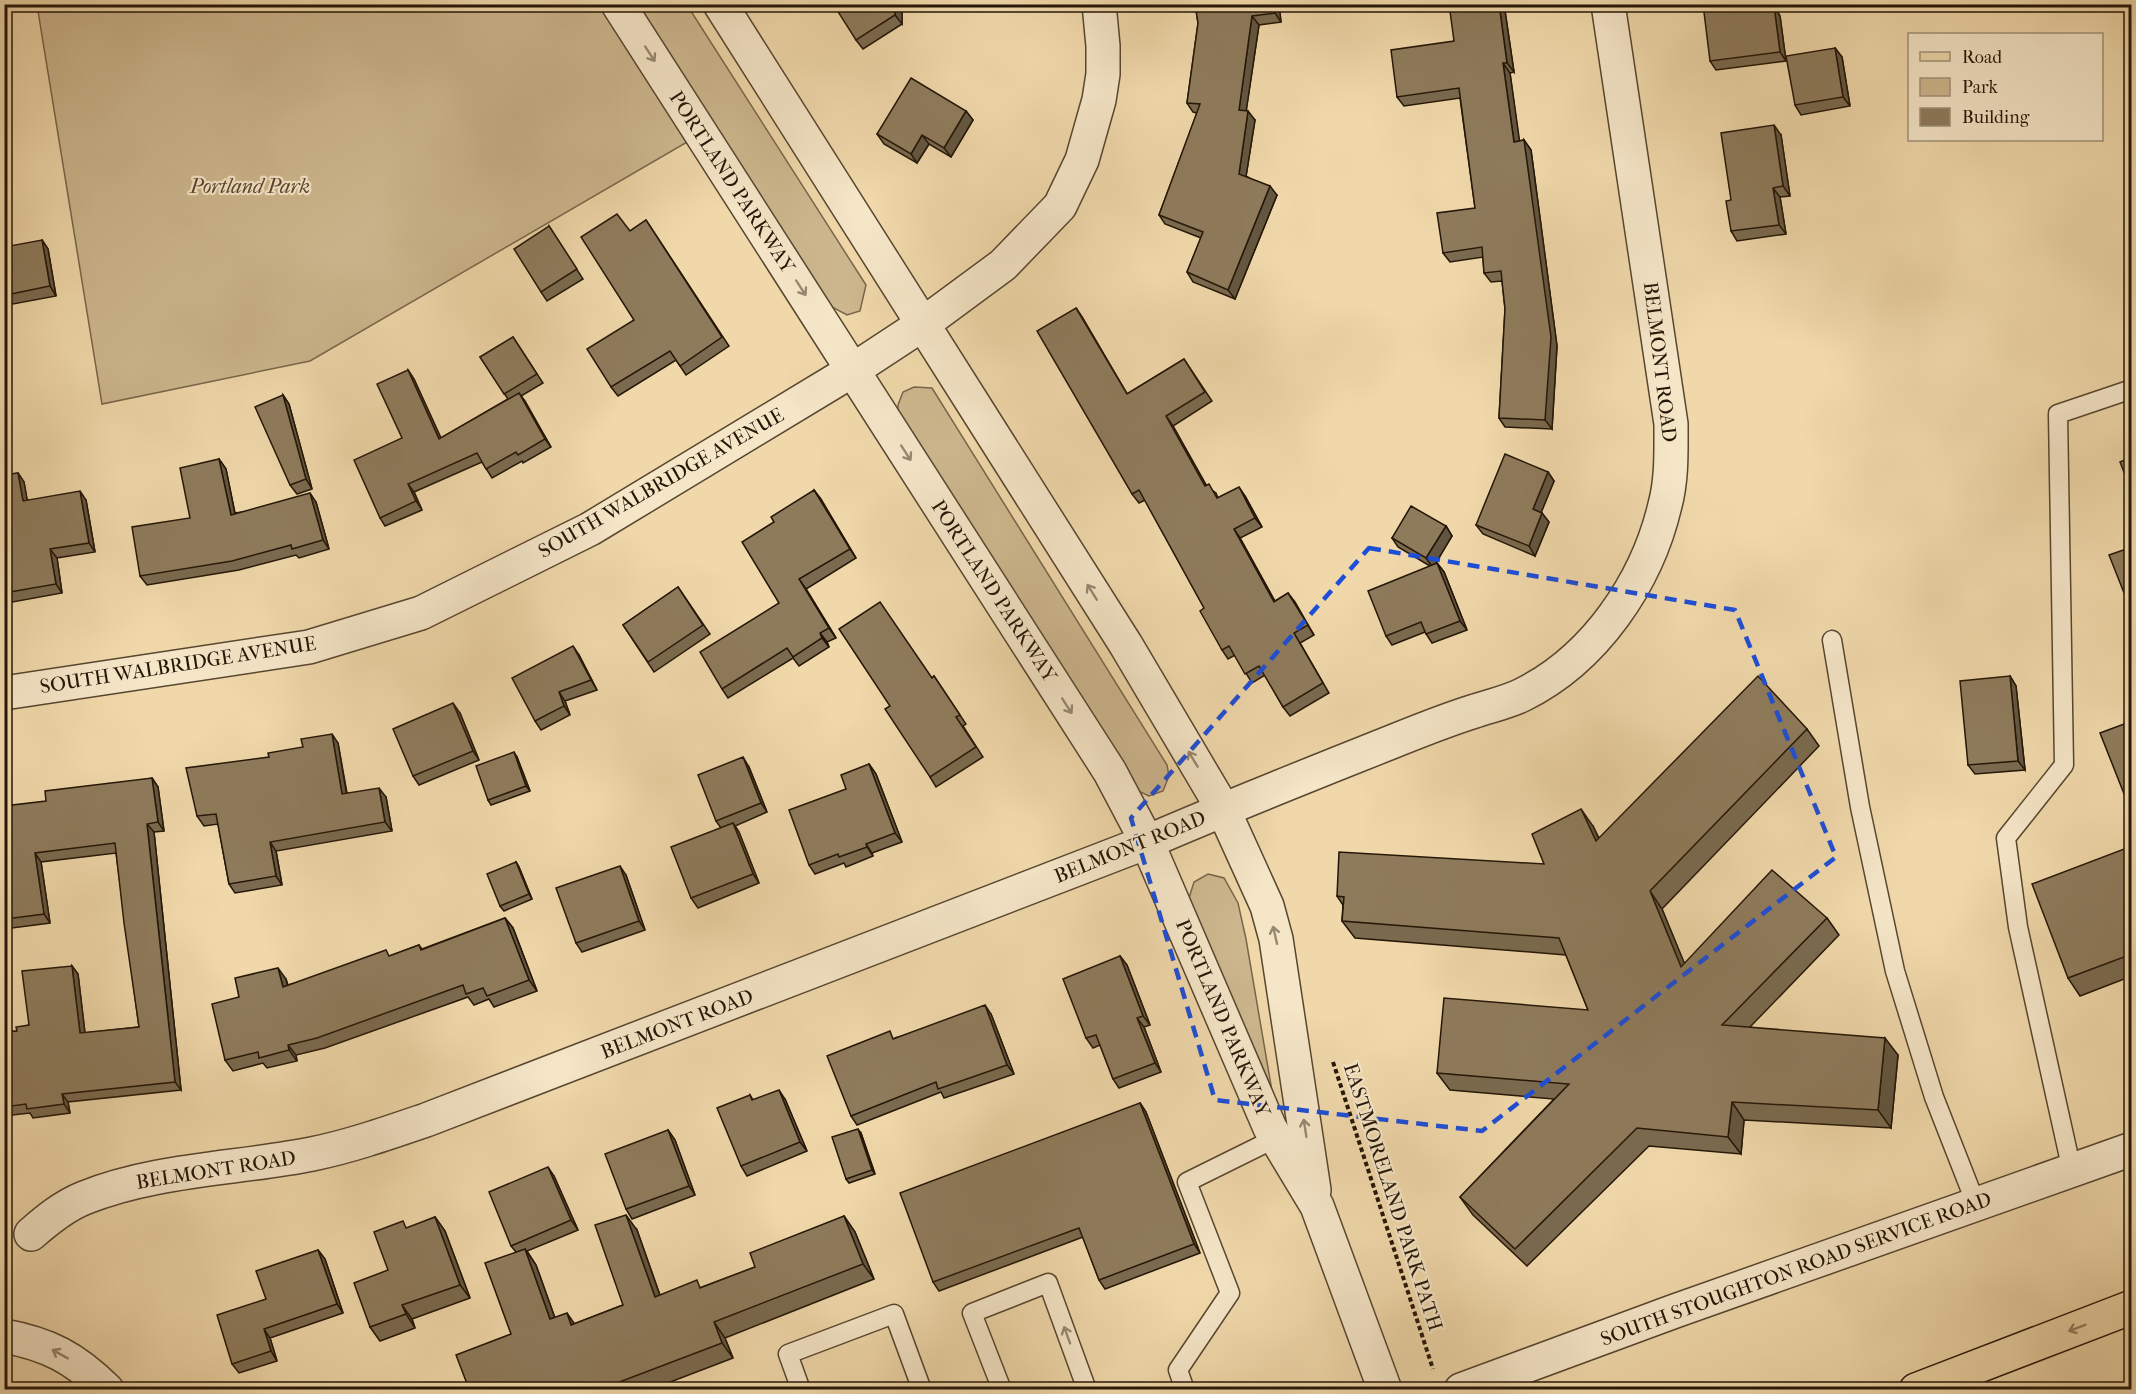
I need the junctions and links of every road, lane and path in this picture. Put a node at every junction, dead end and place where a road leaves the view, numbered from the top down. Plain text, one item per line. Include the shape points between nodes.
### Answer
1 (618, 4) edge
2 (720, 4) edge
3 (1099, 4) edge
4 (1608, 4) edge
5 (923, 324) junction
6 (853, 370) junction
7 (2132, 389) edge
8 (1832, 640) dead end
9 (4, 693) edge
10 (1223, 809) junction
11 (1147, 843) junction
12 (1333, 1061) dead end
13 (1276, 1138) junction
14 (2132, 1149) edge
15 (2072, 1171) junction
16 (1976, 1204) junction
17 (1317, 1206) junction
18 (31, 1234) dead end
19 (2132, 1306) edge
20 (4, 1336) edge
21 (1449, 1384) edge
22 (106, 1389) edge
23 (801, 1389) edge
24 (922, 1389) edge
25 (1002, 1389) edge
26 (1087, 1389) edge
27 (1185, 1389) edge
28 (1385, 1389) edge
29 (1916, 1389) edge

1 -> 6 street, PORTLAND PARKWAY
2 - 5 street, PORTLAND PARKWAY
3 - 5 street, SOUTH WALBRIDGE AVENUE via 1103,74 1099,100 1082,160 1060,206 1003,264
4 - 10 street, BELMONT ROAD via 1671,424 1666,504 1638,579 1596,637 1574,659 1521,695
5 - 6 street, SOUTH WALBRIDGE AVENUE
10 -> 5 street, PORTLAND PARKWAY via 1126,645
6 - 9 street, SOUTH WALBRIDGE AVENUE via 590,529 421,613 309,647
6 -> 11 street, PORTLAND PARKWAY via 1110,772
7 - 15 lane via 2058,414 2064,765 2006,837 2018,927
8 - 16 lane via 1860,807 1895,971 1934,1098
10 - 11 street, BELMONT ROAD
17 -> 10 street, PORTLAND PARKWAY via 1276,939 1267,906
11 - 13 street, PORTLAND PARKWAY
11 - 18 street, BELMONT ROAD via 359,1144 140,1181 83,1199 53,1215
12 - 21 path, EASTMORELAND PARK PATH
13 - 17 street, PORTLAND PARKWAY
13 - 27 lane via 1187,1182 1230,1293 1178,1370
14 - 15 street, SOUTH STOUGHTON ROAD SERVICE ROAD
15 - 16 street, SOUTH STOUGHTON ROAD SERVICE ROAD
16 - 21 street, SOUTH STOUGHTON ROAD SERVICE ROAD via 1675,1311
17 - 28 street, PORTLAND PARKWAY
19 -> 29 main road
22 -> 20 street via 86,1369 56,1352
23 - 24 lane via 788,1354 894,1314
26 -> 25 lane via 1048,1283 972,1313

